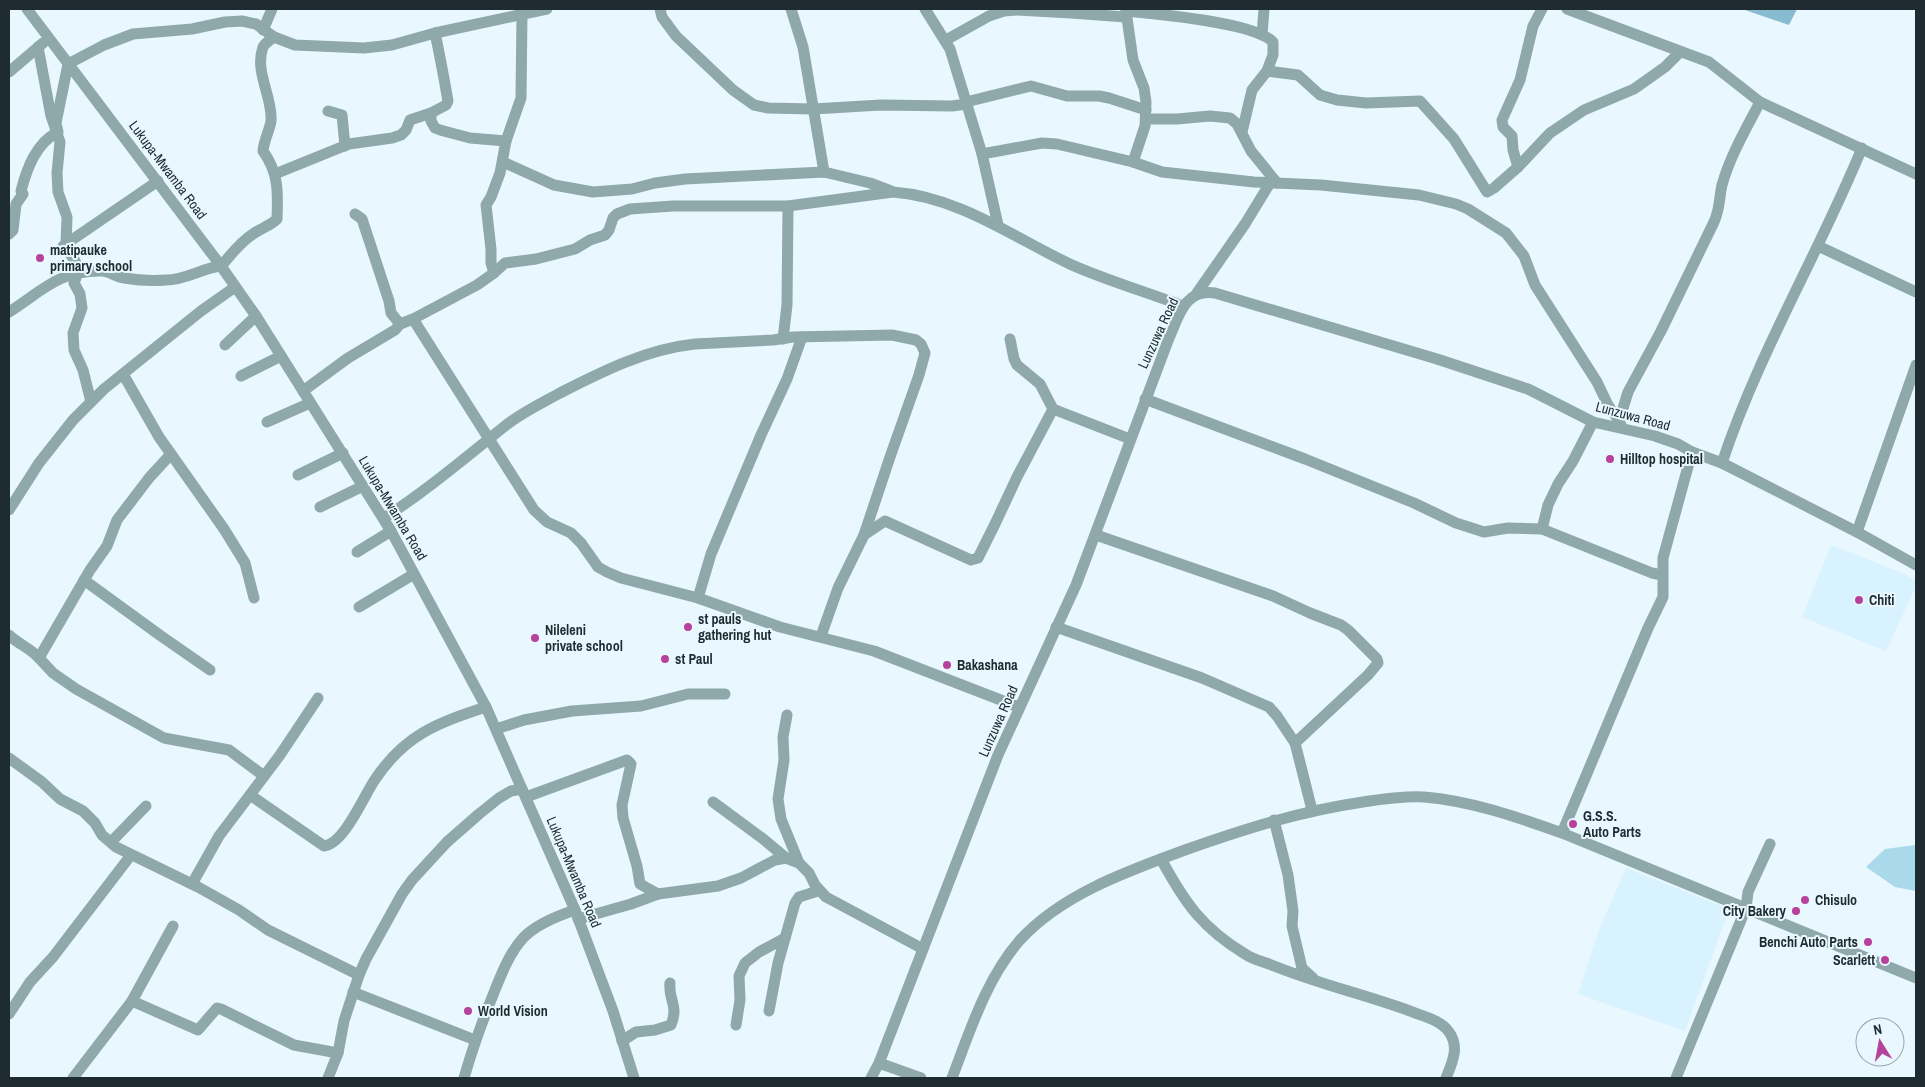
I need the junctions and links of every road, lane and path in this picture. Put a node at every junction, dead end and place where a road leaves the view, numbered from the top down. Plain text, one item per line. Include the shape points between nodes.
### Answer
1 (27, 9) edge
2 (237, 9) edge
3 (272, 9) edge
4 (547, 9) edge
5 (660, 9) edge
6 (791, 9) edge
7 (925, 9) edge
8 (1264, 9) edge
9 (1542, 9) edge
10 (1567, 9) edge
11 (1126, 12) edge
12 (519, 13) edge
13 (242, 21) junction
14 (263, 30) junction
15 (435, 34) junction
16 (1262, 34) junction
17 (274, 36) junction
18 (50, 38) junction
19 (946, 40) junction
20 (38, 47) junction
21 (1680, 52) junction
22 (68, 64) junction
23 (1267, 71) junction
24 (9, 72) edge
25 (1760, 102) junction
26 (966, 103) junction
27 (814, 108) junction
28 (328, 110) dead end
29 (431, 113) junction
30 (1146, 115) junction
31 (58, 132) junction
32 (1242, 132) junction
33 (506, 141) junction
34 (345, 146) junction
35 (1862, 148) junction
36 (982, 154) junction
37 (503, 162) junction
38 (1133, 162) junction
39 (1518, 167) junction
40 (824, 172) junction
41 (275, 174) junction
42 (1916, 174) edge
43 (158, 181) junction
44 (1274, 183) junction
45 (893, 192) junction
46 (788, 206) junction
47 (355, 214) dead end
48 (998, 225) junction
49 (9, 234) edge
50 (66, 244) junction
51 (1818, 246) junction
52 (221, 266) junction
53 (494, 273) junction
54 (78, 274) junction
55 (235, 286) junction
56 (1916, 292) edge
57 (1197, 293) junction
58 (1183, 306) junction
59 (9, 312) edge
60 (256, 316) junction
61 (413, 319) junction
62 (400, 324) junction
63 (802, 337) junction
64 (782, 339) junction
65 (1010, 339) dead end
66 (225, 346) dead end
67 (281, 356) junction
68 (1916, 365) edge
69 (123, 374) junction
70 (241, 376) dead end
71 (303, 391) junction
72 (1145, 399) junction
73 (91, 402) junction
74 (310, 403) junction
75 (1053, 409) junction
76 (267, 422) dead end
77 (1593, 422) junction
78 (1621, 425) junction
79 (1130, 439) junction
80 (489, 441) junction
81 (1692, 452) junction
82 (343, 453) junction
83 (172, 454) junction
84 (1722, 463) junction
85 (298, 476) dead end
86 (362, 486) junction
87 (320, 508) dead end
88 (9, 510) edge
89 (384, 518) junction
90 (1542, 529) junction
91 (392, 531) junction
92 (1857, 532) junction
93 (1096, 534) junction
94 (864, 535) junction
95 (358, 552) dead end
96 (1916, 565) edge
97 (414, 574) junction
98 (1662, 575) junction
99 (84, 580) junction
100 (254, 598) dead end
101 (698, 598) junction
102 (359, 607) dead end
103 (1056, 627) junction
104 (9, 635) edge
105 (821, 636) junction
106 (38, 658) junction
107 (210, 670) dead end
108 (726, 694) dead end
109 (318, 698) dead end
110 (486, 707) junction
111 (1019, 707) junction
112 (787, 714) dead end
113 (496, 729) junction
114 (1295, 743) junction
115 (9, 758) edge
116 (264, 776) junction
117 (524, 793) junction
118 (250, 795) junction
119 (713, 802) dead end
120 (146, 806) dead end
121 (1312, 810) junction
122 (1274, 820) junction
123 (1562, 833) junction
124 (111, 842) junction
125 (1770, 844) dead end
126 (131, 855) junction
127 (786, 858) junction
128 (1161, 859) junction
129 (800, 863) junction
130 (192, 884) junction
131 (818, 891) junction
132 (658, 894) junction
133 (1746, 908) junction
134 (576, 914) junction
135 (173, 926) dead end
136 (784, 938) junction
137 (923, 949) junction
138 (359, 975) junction
139 (1916, 978) edge
140 (1316, 981) junction
141 (670, 983) dead end
142 (353, 992) junction
143 (132, 1001) junction
144 (769, 1012) dead end
145 (9, 1014) edge
146 (736, 1025) dead end
147 (475, 1040) junction
148 (622, 1041) junction
149 (338, 1053) junction
150 (879, 1064) junction
151 (73, 1078) edge
152 (328, 1078) edge
153 (464, 1078) edge
154 (634, 1078) edge
155 (871, 1078) edge
156 (921, 1078) edge
157 (952, 1078) edge
158 (1446, 1078) edge
159 (1676, 1078) edge

1 - 18 street, Lukupa-Mwamba Road
2 - 13 street
3 - 14 street
4 - 12 street
5 - 27 street via 676,36 745,100 768,108
6 - 27 street via 803,47
7 - 19 street
8 - 16 street
9 - 39 street via 1530,35 1520,80 1502,120 1503,127 1512,136
10 - 21 street
11 - 16 street via 1202,20
11 - 19 street via 1004,11
11 - 30 street via 1133,60 1144,88
12 - 15 street
12 - 33 street via 521,98
13 - 14 street via 256,24
13 - 22 street via 133,34 104,44
14 - 17 street
15 - 17 street via 364,48 295,45
15 - 29 street via 448,101
16 - 23 street via 1274,46
17 - 41 street via 262,53 271,122 263,150
18 - 20 street
18 - 22 street, Lukupa-Mwamba Road
19 - 26 street
20 - 24 street
20 - 31 street via 51,116
21 - 25 street via 1709,62
21 - 39 street via 1666,67 1634,89 1591,106 1550,133
22 - 31 street via 56,123
22 - 43 street, Lukupa-Mwamba Road
23 - 32 street via 1254,86
23 - 39 street via 1298,75 1320,95 1337,100 1366,103 1420,101 1454,140 1487,192
25 - 35 street
25 - 78 street via 1725,177 1714,222 1628,392
26 - 27 street via 952,106
26 - 30 street via 1032,86 1067,96 1109,98
26 - 36 street
27 - 40 street
28 - 34 street via 342,115
29 - 33 street via 435,128 440,130 470,138
29 - 34 street via 410,120 406,130 392,138
30 - 32 street via 1170,120 1210,116 1230,118
30 - 38 street
31 - 49 street via 50,136 27,168 23,194 16,204 13,230
31 - 50 street via 58,192 67,217
32 - 44 street
33 - 37 street
34 - 41 street
35 - 42 street
35 - 51 street
36 - 38 street via 1042,143
36 - 48 street
37 - 40 street via 554,185 593,192 685,179
37 - 53 street via 486,205
38 - 44 street via 1162,172
40 - 45 street
41 - 52 street via 278,219 245,240
43 - 50 street
43 - 52 street, Lukupa-Mwamba Road
44 - 57 street
44 - 78 street via 1419,195 1462,206 1495,225 1506,233 1524,256 1536,285
45 - 46 street
45 - 48 street via 924,196
46 - 53 street via 673,206 630,210 617,214 605,235 575,249 505,263
46 - 64 street via 787,304
47 - 62 street via 362,219 391,313
48 - 58 street via 1089,272
50 - 54 street via 63,246 75,259
51 - 56 street
51 - 84 street via 1765,353
52 - 54 street via 166,280 123,278 103,271
52 - 55 street, Lukupa-Mwamba Road
53 - 61 street
54 - 59 street via 59,278
54 - 73 street via 74,283 82,308 73,333 74,350
55 - 60 street, Lukupa-Mwamba Road
55 - 69 street
57 - 58 street, Lunzuwa Road
57 - 77 street, Lunzuwa Road via 1215,293 1446,362 1528,389
58 - 72 street, Lunzuwa Road
60 - 66 street
60 - 67 street, Lukupa-Mwamba Road
61 - 62 street
61 - 80 street
62 - 71 street
63 - 64 street
63 - 94 street via 904,336 916,340 925,352
63 - 101 street via 711,554
64 - 80 street via 677,346 634,359 542,403
65 - 75 street via 1017,365 1040,384
67 - 70 street
67 - 71 street, Lukupa-Mwamba Road
68 - 92 street
69 - 73 street
69 - 83 street
71 - 74 street, Lukupa-Mwamba Road
72 - 79 street, Lunzuwa Road
72 - 90 street via 1305,459 1456,523 1484,532 1508,528
73 - 88 street via 39,463
74 - 76 street
74 - 82 street, Lukupa-Mwamba Road
75 - 79 street
75 - 94 street via 978,558 971,560 885,521
77 - 78 street, Lunzuwa Road
77 - 90 street via 1548,504
78 - 81 street, Lunzuwa Road via 1678,444
79 - 93 street, Lunzuwa Road
80 - 89 street
80 - 101 street via 539,516 571,532 598,567 622,578
81 - 84 street, Lunzuwa Road
81 - 98 street via 1665,546
82 - 85 street
82 - 86 street, Lukupa-Mwamba Road
83 - 99 street via 126,506 107,546
83 - 100 street via 245,563
84 - 92 street, Lunzuwa Road
86 - 87 street
86 - 89 street, Lukupa-Mwamba Road
89 - 91 street, Lukupa-Mwamba Road
90 - 98 street
91 - 95 street
91 - 97 street, Lukupa-Mwamba Road
92 - 96 street, Lunzuwa Road
93 - 103 street, Lunzuwa Road
93 - 114 street via 1264,593 1341,625 1377,659 1378,663 1368,675
94 - 105 street via 838,588
97 - 102 street
97 - 110 street, Lukupa-Mwamba Road
98 - 123 street via 1660,605
99 - 106 street
99 - 107 street
101 - 105 street via 780,627
103 - 111 street, Lunzuwa Road
103 - 114 street via 1256,700 1269,707
104 - 106 street
105 - 111 street via 874,651
106 - 116 street via 53,674 76,689 164,738 229,750
108 - 113 street via 688,694 641,706 572,711
109 - 116 street
110 - 113 street, Lukupa-Mwamba Road
110 - 118 street via 444,721 413,737 379,774 349,823 330,845 324,846
111 - 137 street, Lunzuwa Road
112 - 129 street via 778,799 781,819
113 - 117 street, Lukupa-Mwamba Road
114 - 121 street
115 - 124 street via 60,800 83,811
116 - 118 street
117 - 132 street via 629,760 623,818 637,866 638,882
117 - 134 street, Lukupa-Mwamba Road
117 - 138 street via 511,791 499,798 447,842 418,873 402,894
118 - 130 street via 219,836
119 - 127 street
120 - 124 street
121 - 122 street
121 - 123 street via 1392,798 1423,797 1504,812
122 - 128 street
122 - 140 street via 1288,875 1292,926 1302,968
123 - 133 street
124 - 126 street
125 - 133 street via 1750,886
126 - 130 street
126 - 145 street via 30,982
127 - 129 street
127 - 132 street via 718,886
128 - 140 street via 1180,892 1216,935 1251,958
128 - 157 street via 1068,902 1049,914 1020,941 982,1002
129 - 131 street via 809,872
130 - 138 street via 268,930
131 - 136 street via 799,897
131 - 137 street
132 - 134 street via 631,904
133 - 139 street
133 - 159 street
134 - 147 street via 541,925 515,948
134 - 148 street, Lukupa-Mwamba Road
135 - 143 street
136 - 144 street
136 - 146 street via 745,963 739,976
137 - 150 street, Lunzuwa Road
138 - 142 street
140 - 158 street via 1383,1001 1433,1020 1448,1030 1455,1047
141 - 148 street via 675,1005 671,1025 636,1032
142 - 147 street
142 - 149 street
143 - 149 street via 198,1030 217,1008 294,1045
143 - 151 street
147 - 153 street
148 - 154 street, Lukupa-Mwamba Road
149 - 152 street
150 - 155 street, Lunzuwa Road
150 - 156 street

